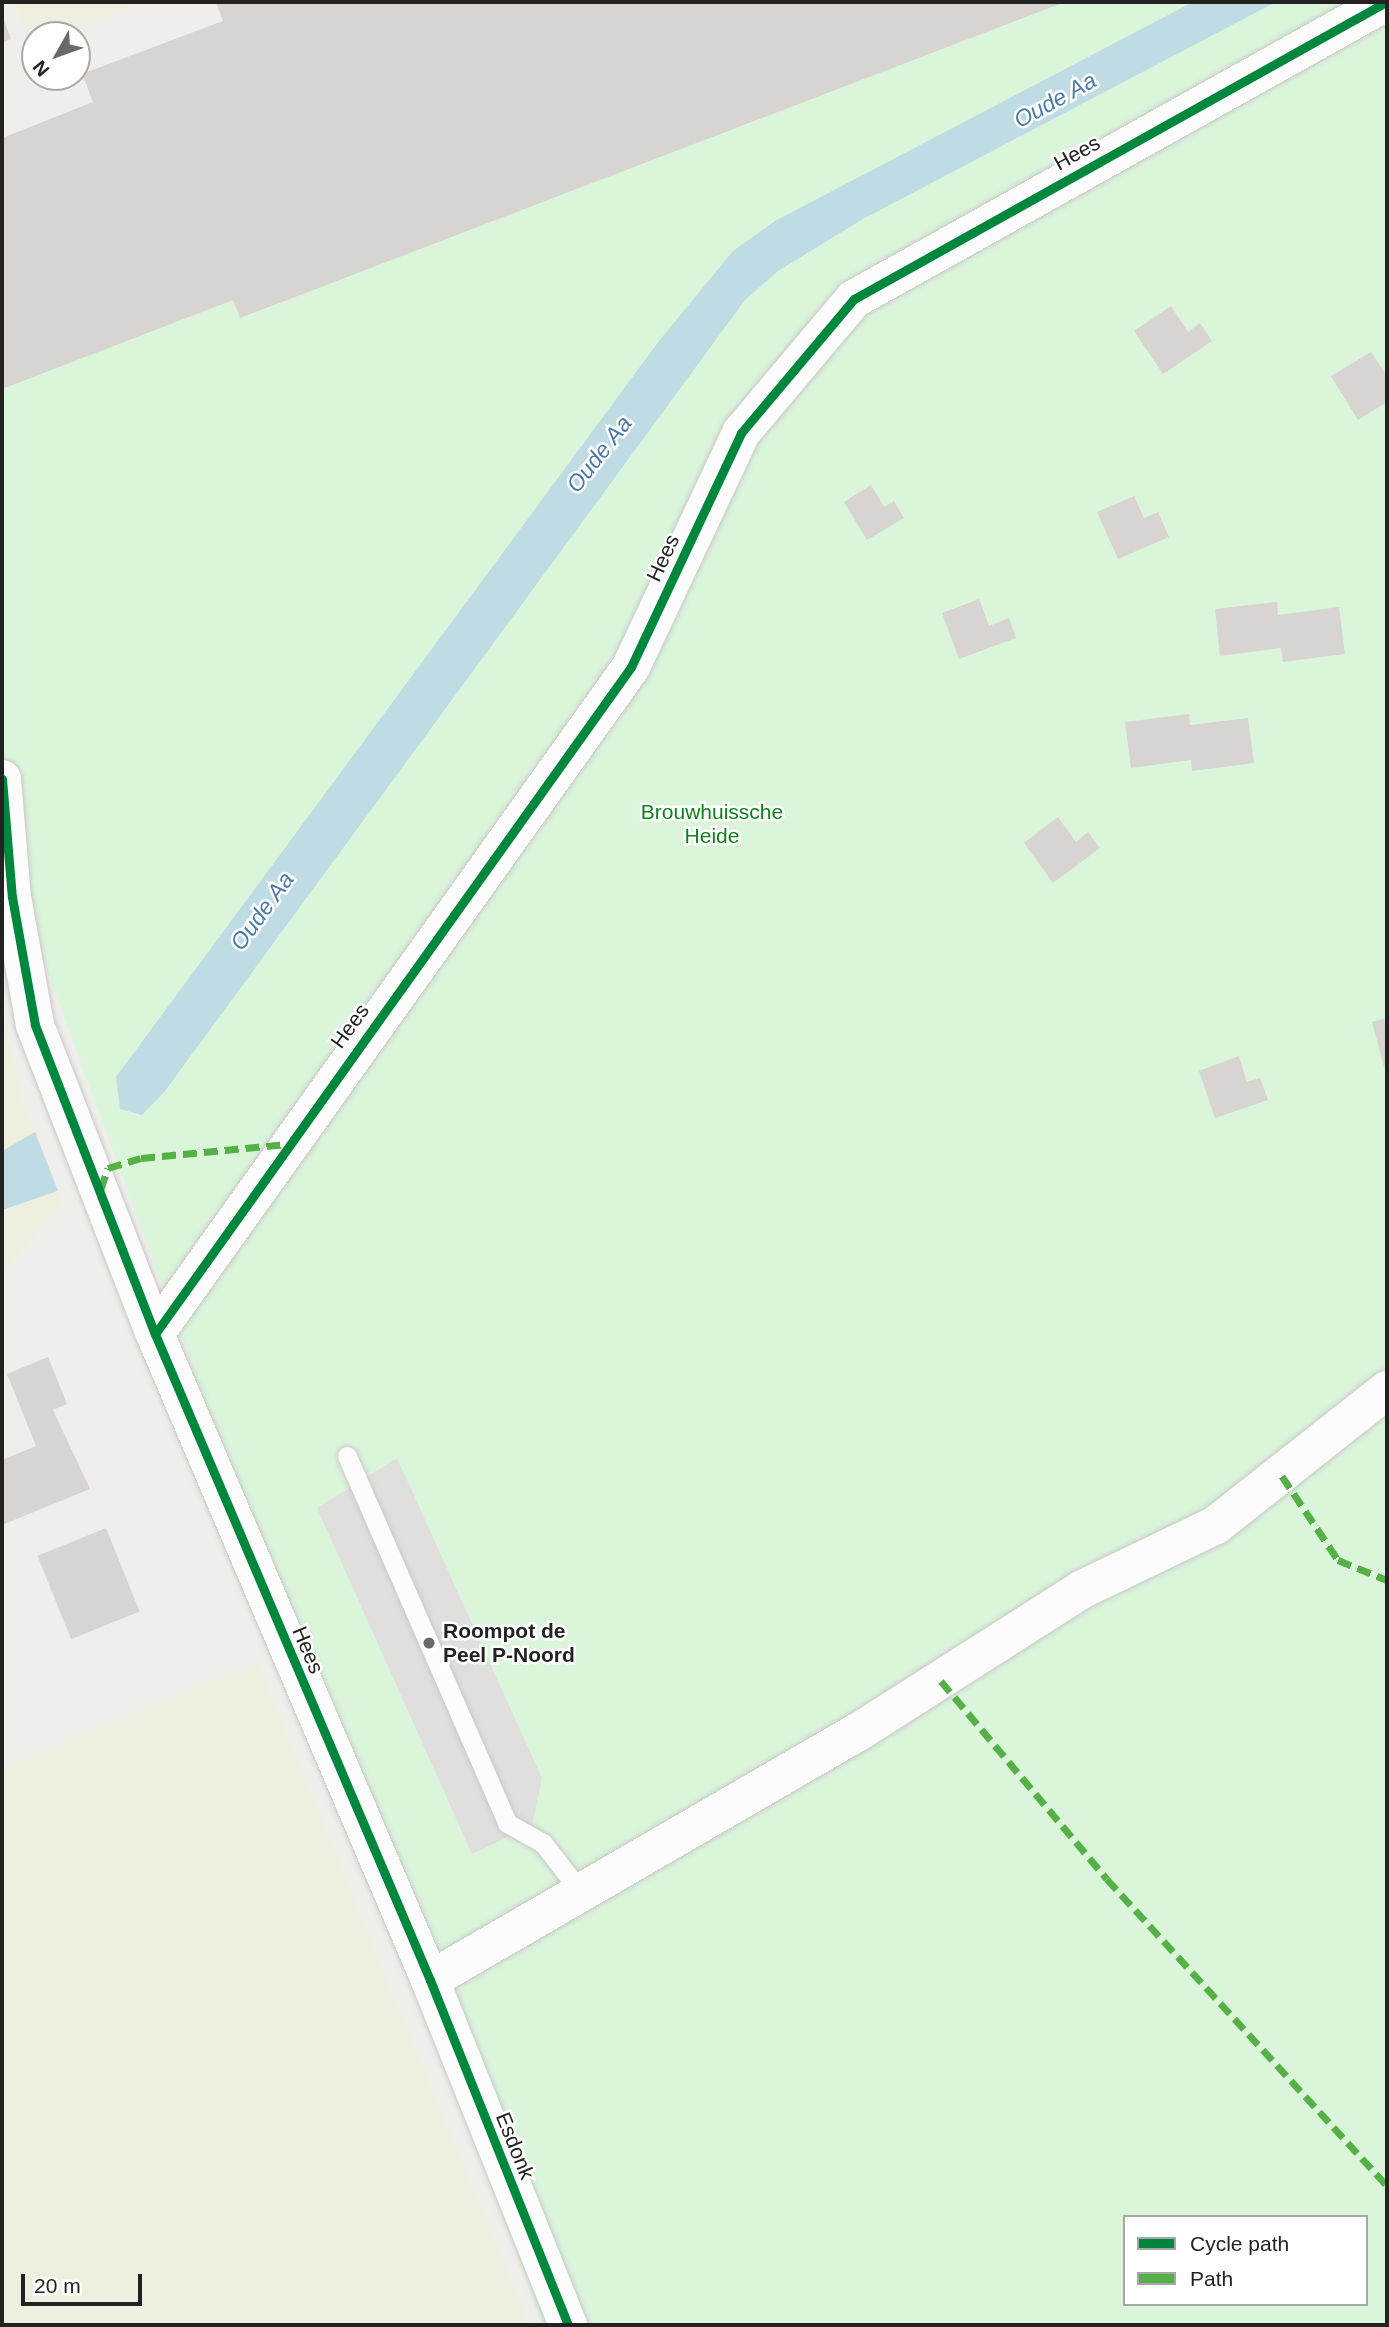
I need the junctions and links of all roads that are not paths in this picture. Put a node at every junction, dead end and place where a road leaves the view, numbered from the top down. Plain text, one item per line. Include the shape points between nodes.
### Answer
1 (1386, 2) edge
2 (2, 779) edge
3 (155, 1334) junction
4 (1387, 1390) edge
5 (347, 1456) dead end
6 (583, 1895) junction
7 (430, 1980) junction
8 (568, 2325) edge

1 - 3 street, Hees via 854,299 741,433 631,667
2 - 3 street, Hees via 12,897 35,1025
3 - 7 street, Hees
4 - 6 street via 1216,1525 1083,1589 865,1727
5 - 6 lane via 508,1823 543,1843
6 - 7 street
7 - 8 street, Esdonk

